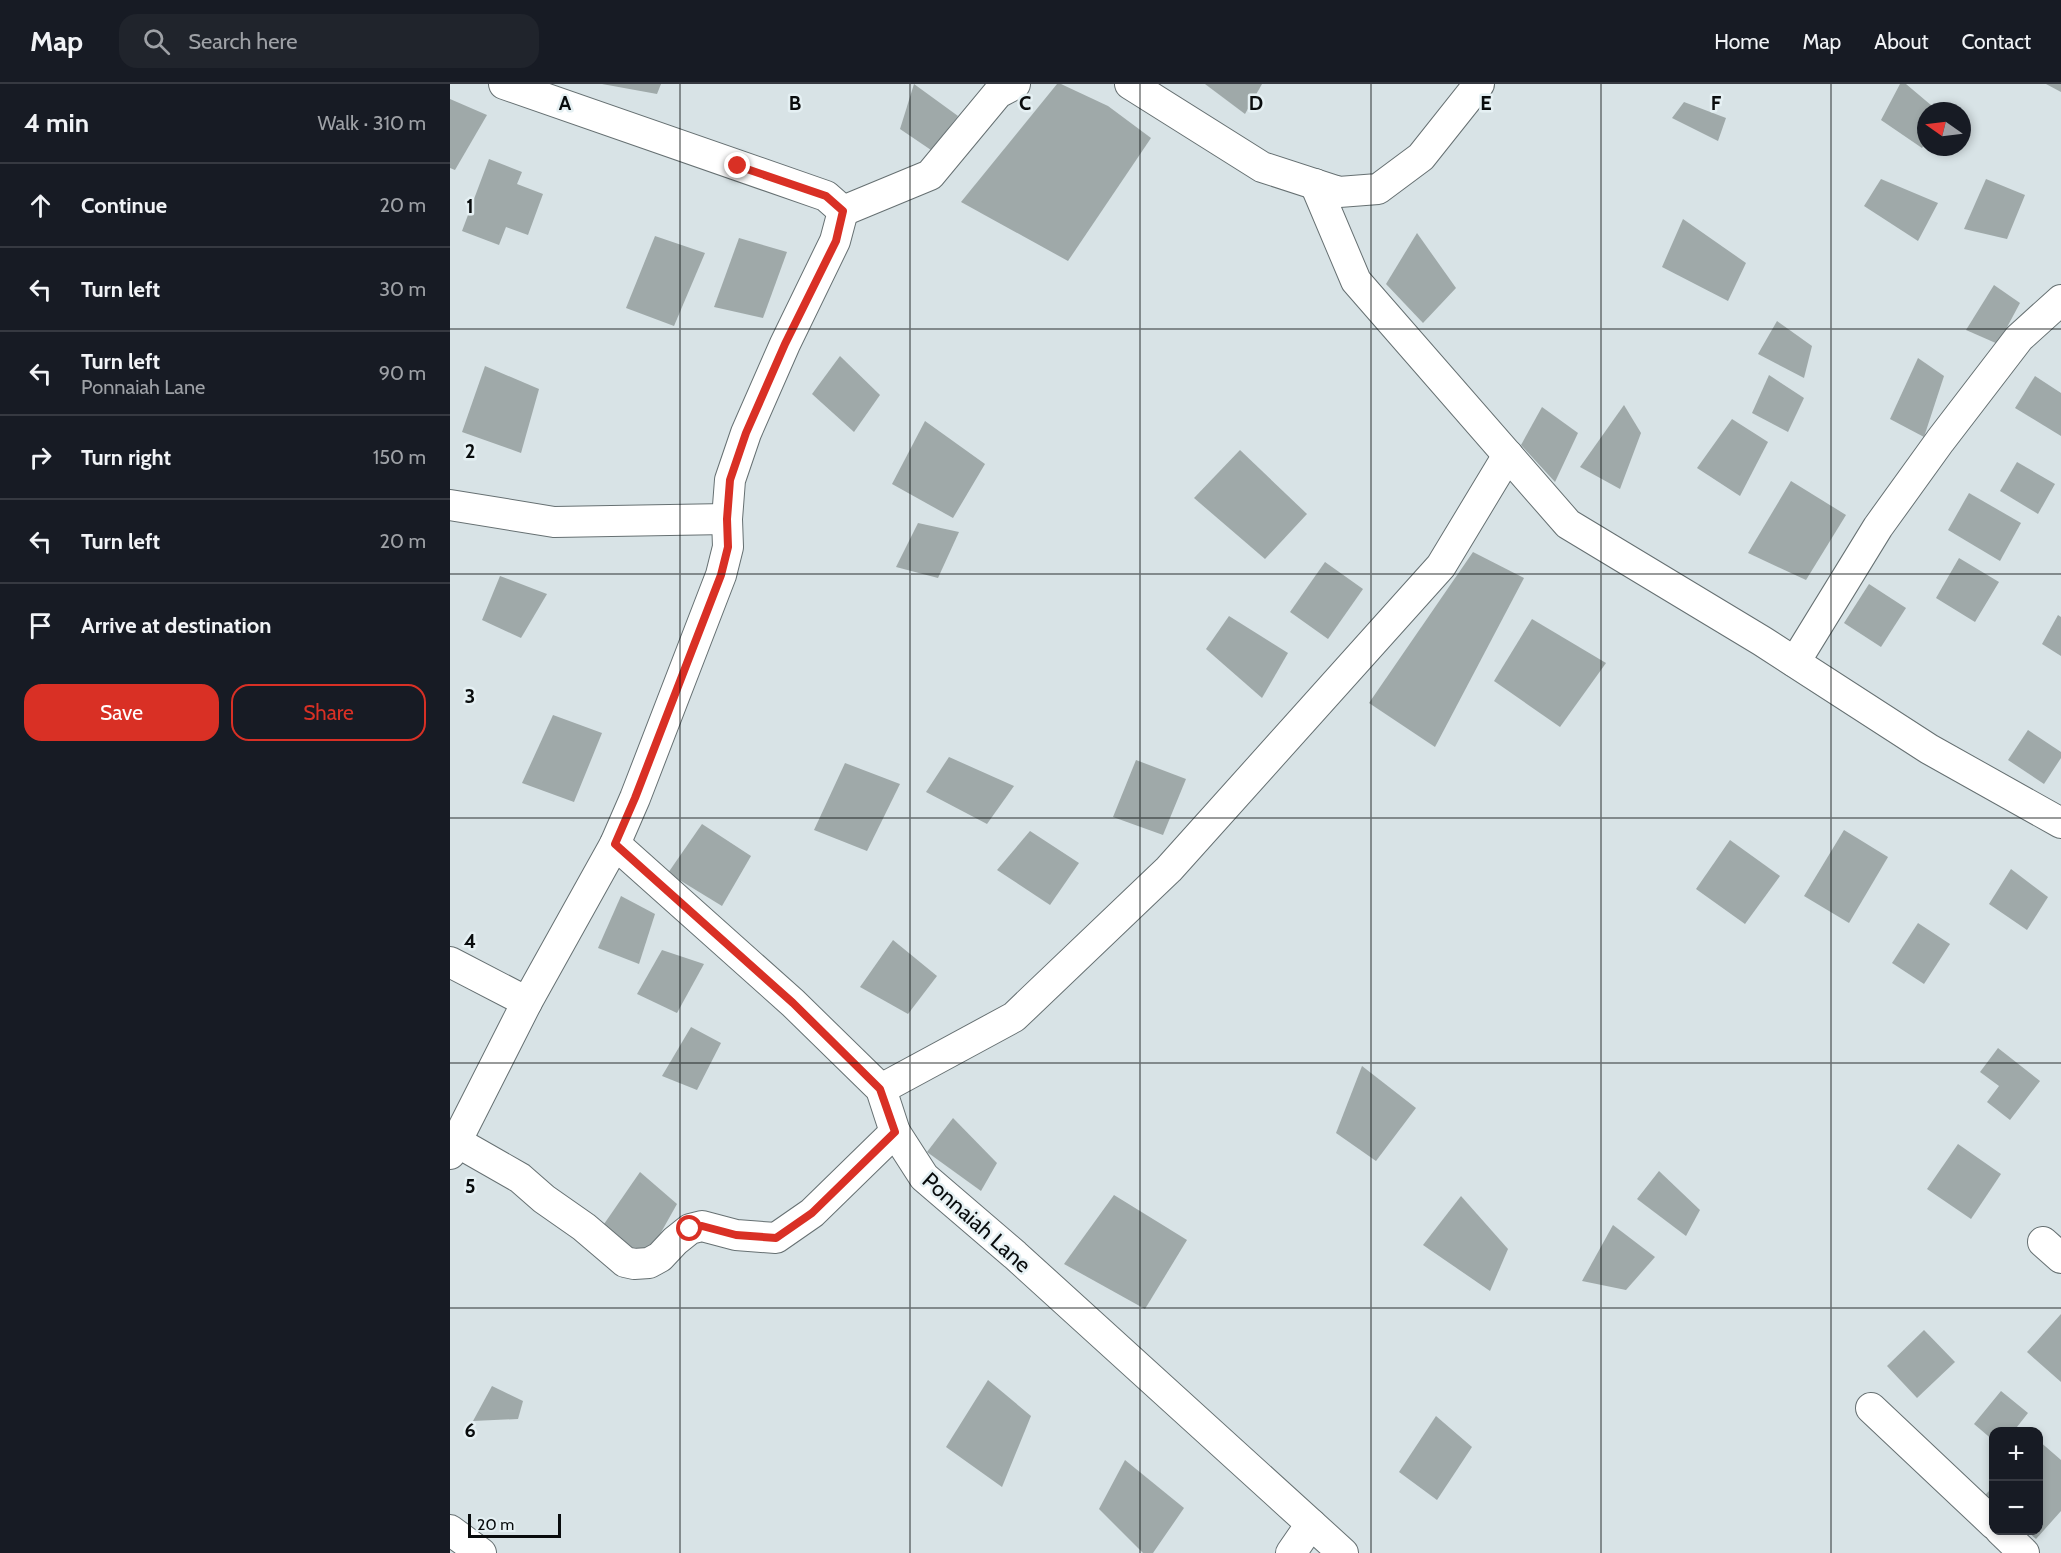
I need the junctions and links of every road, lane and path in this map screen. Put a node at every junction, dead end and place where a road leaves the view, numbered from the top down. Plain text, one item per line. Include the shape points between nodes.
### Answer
1 (504, 84) edge
2 (1014, 84) edge
3 (1130, 84) edge
4 (1479, 84) edge
5 (1315, 184) junction
6 (843, 211) junction
7 (2061, 300) edge
8 (1508, 454) junction
9 (450, 505) edge
10 (727, 519) junction
11 (1795, 662) junction
12 (2061, 823) edge
13 (615, 844) junction
14 (450, 962) edge
15 (527, 1002) junction
16 (880, 1089) junction
17 (895, 1132) junction
18 (453, 1148) edge
19 (1871, 1408) dead end
20 (1989, 1519) edge
21 (1311, 1524) junction
22 (450, 1530) edge
23 (2005, 1535) edge
24 (481, 1553) edge
25 (1291, 1553) edge
26 (1343, 1553) edge
27 (2024, 1553) edge

1 - 6 street via 826,196
2 - 6 street via 998,93 930,175
3 - 5 street via 1262,167
4 - 5 street via 1421,157 1378,189 1339,192
5 - 8 street via 1356,281
6 - 10 street via 836,241 746,433 730,480
7 - 11 street via 2019,338 1933,450 1878,527
8 - 11 street via 1568,524
8 - 16 street via 1441,566 1169,869 1014,1017
9 - 10 street via 554,522
10 - 13 street via 728,547 721,575
11 - 12 street via 1929,749
13 - 15 street
13 - 16 street, Ponnaiah Lane via 793,1003
14 - 15 street
15 - 18 street
16 - 17 street, Ponnaiah Lane
17 - 18 street via 812,1213 776,1238 736,1235 702,1226 690,1229 660,1257 634,1264 625,1262 520,1178
17 - 21 street, Ponnaiah Lane via 924,1177
19 - 20 street
21 - 25 street
21 - 26 street, Ponnaiah Lane
22 - 24 street
23 - 27 street

